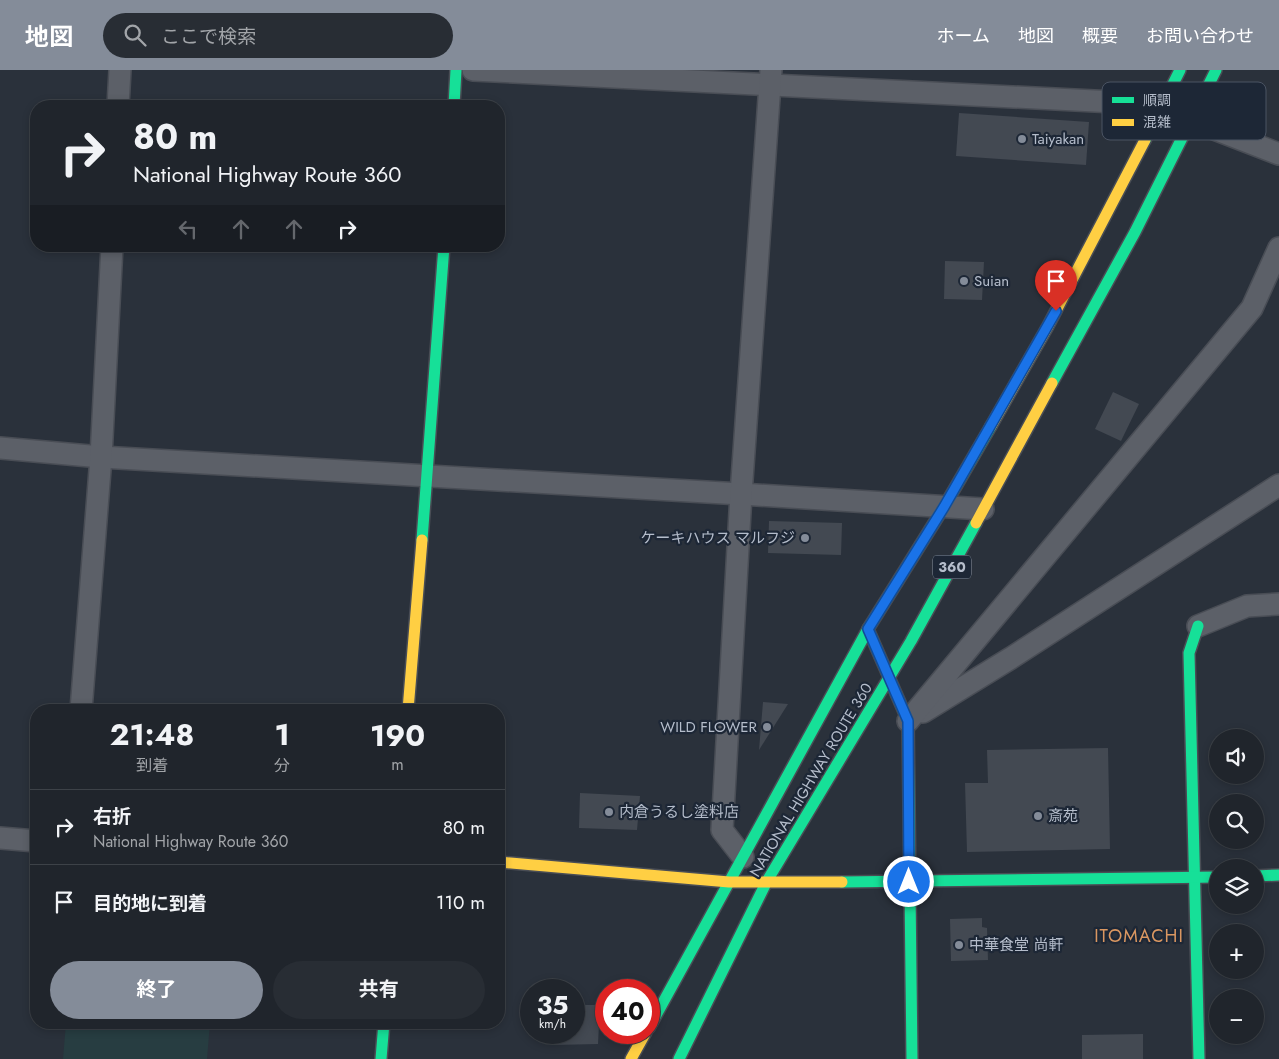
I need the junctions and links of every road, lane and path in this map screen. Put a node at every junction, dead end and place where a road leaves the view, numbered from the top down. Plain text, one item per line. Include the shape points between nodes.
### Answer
1 (120, 70) edge
2 (456, 70) edge
3 (473, 70) edge
4 (1180, 70) edge
5 (1216, 70) edge
6 (771, 78) edge
7 (1174, 82) edge
8 (1210, 82) edge
9 (118, 100) edge
10 (454, 100) edge
11 (1102, 102) edge
12 (1145, 140) edge
13 (1181, 140) edge
14 (1243, 140) edge
15 (1279, 154) edge
16 (1279, 248) edge
17 (112, 252) edge
18 (444, 252) edge
19 (0, 448) edge
20 (101, 457) junction
21 (428, 476) junction
22 (1279, 485) edge
23 (741, 494) junction
24 (944, 507) junction
25 (983, 509) junction
26 (1279, 604) edge
27 (1198, 626) joint
28 (868, 629) junction
29 (889, 678) junction
30 (81, 704) edge
31 (409, 704) edge
32 (908, 721) junction
33 (0, 838) edge
34 (30, 840) edge
35 (742, 857) junction
36 (505, 863) edge
37 (1279, 875) edge
38 (1264, 876) edge
39 (1209, 877) edge
40 (1196, 878) junction
41 (767, 881) junction
42 (729, 882) junction
43 (909, 882) junction
44 (660, 1008) edge
45 (383, 1029) edge
46 (640, 1044) edge
47 (381, 1059) edge
48 (632, 1059) edge
49 (680, 1059) edge
50 (912, 1059) edge
51 (1199, 1059) edge

1 - 9 street
2 - 10 main road
3 - 6 street
4 - 7 main road, NATIONAL HIGHWAY ROUTE 360 / 360
5 - 8 main road, NATIONAL HIGHWAY ROUTE 360 / 360
6 - 11 street
6 - 23 street
12 - 24 main road, NATIONAL HIGHWAY ROUTE 360 / 360 via 1048,326
13 - 25 main road, NATIONAL HIGHWAY ROUTE 360 / 360 via 1135,232
14 - 15 street
16 - 32 street via 1252,308
17 - 20 street
18 - 21 main road
19 - 20 street
20 - 21 street
20 - 30 street
21 - 23 street
21 - 31 main road
22 - 32 street
23 - 24 street
23 - 35 street via 722,830
24 - 25 street
24 - 28 main road, NATIONAL HIGHWAY ROUTE 360 / 360
25 - 29 main road, NATIONAL HIGHWAY ROUTE 360 / 360
26 - 27 street via 1248,606
27 - 40 main road via 1189,653
28 - 29 main road
28 - 35 main road, NATIONAL HIGHWAY ROUTE 360 / 360
29 - 32 main road
29 - 41 main road, NATIONAL HIGHWAY ROUTE 360 / 360
32 - 43 main road
33 - 34 street
35 - 42 main road, NATIONAL HIGHWAY ROUTE 360 / 360
36 - 42 main road
37 - 38 main road
39 - 40 main road
40 - 43 main road
40 - 51 main road
41 - 42 main road
41 - 43 main road
41 - 49 main road, NATIONAL HIGHWAY ROUTE 360 / 360
42 - 44 main road, NATIONAL HIGHWAY ROUTE 360 / 360
43 - 50 main road
45 - 47 main road
46 - 48 main road

